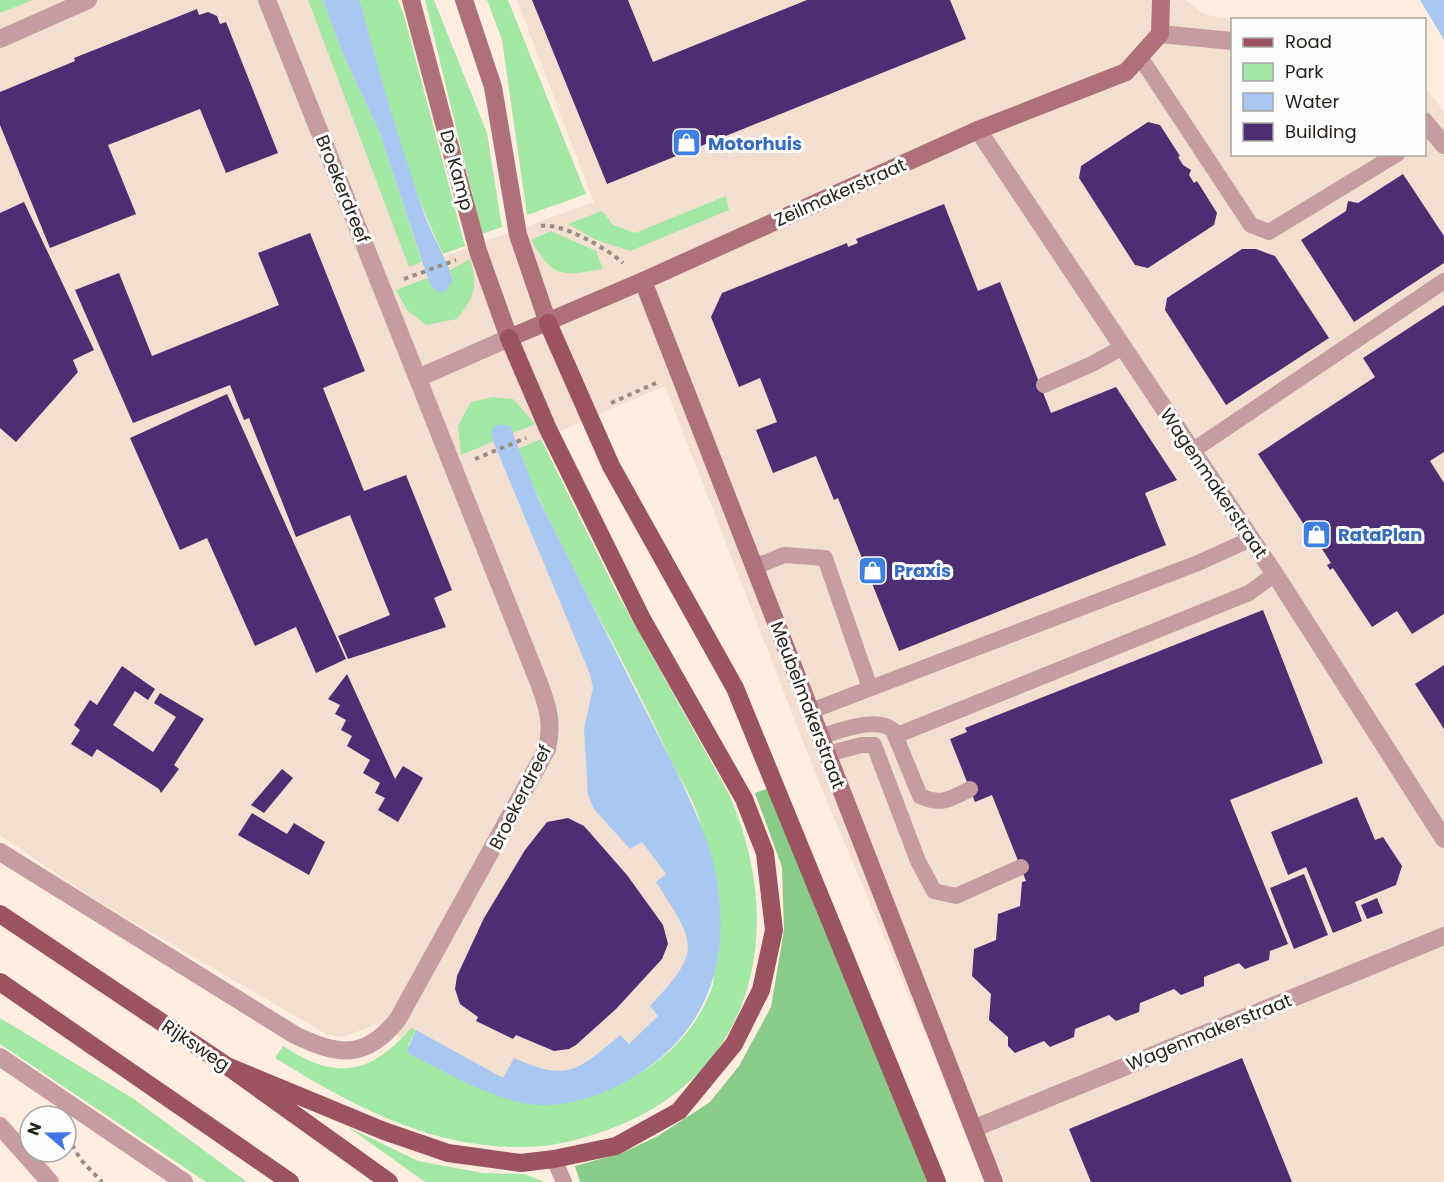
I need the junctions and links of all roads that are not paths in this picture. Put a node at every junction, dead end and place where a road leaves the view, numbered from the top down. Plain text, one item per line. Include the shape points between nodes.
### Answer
1 (88, 0) edge
2 (267, 0) edge
3 (411, 0) edge
4 (464, 0) edge
5 (1161, 0) edge
6 (1160, 34) junction
7 (0, 39) edge
8 (1231, 41) edge
9 (1140, 57) junction
10 (978, 130) junction
11 (1394, 156) edge
12 (643, 281) junction
13 (1444, 281) edge
14 (548, 322) junction
15 (509, 338) junction
16 (1124, 347) junction
17 (418, 378) junction
18 (1044, 385) dead end
19 (1192, 451) junction
20 (1251, 539) junction
21 (755, 567) junction
22 (1275, 574) junction
23 (870, 688) junction
24 (810, 711) junction
25 (820, 736) junction
26 (895, 736) junction
27 (827, 754) junction
28 (970, 789) dead end
29 (1444, 839) edge
30 (0, 852) edge
31 (1021, 867) dead end
32 (0, 914) edge
33 (1444, 936) edge
34 (0, 982) edge
35 (0, 1057) edge
36 (227, 1066) junction
37 (0, 1126) edge
38 (975, 1128) junction
39 (554, 1159) junction
40 (50, 1182) edge
41 (184, 1182) edge
42 (290, 1182) edge
43 (389, 1182) edge
44 (564, 1182) edge
45 (937, 1182) edge
46 (994, 1182) edge

1 - 7 street
2 - 17 street, Broekerdreef
3 - 15 street, De Kamp via 477,251
4 - 14 street via 493,87 518,235
5 - 6 street
6 - 8 street
6 - 9 street, Zeilmakerstraat
9 - 10 street, Zeilmakerstraat via 1126,72
9 - 11 lane via 1251,225 1269,232
10 - 12 street, Zeilmakerstraat
10 - 16 street, Wagenmakerstraat
12 - 14 street, Zeilmakerstraat
12 - 21 street, Meubelmakerstraat
13 - 19 lane
14 - 15 street, Zeilmakerstraat
14 - 45 main road via 611,466 735,688
15 - 17 street
15 - 39 main road via 548,429 642,619 744,799 765,853 774,930 761,990 734,1044 679,1111 616,1146
16 - 18 lane
16 - 19 street, Wagenmakerstraat
17 - 30 street, Broekerdreef via 543,692 552,730 538,770 387,1034 355,1050 338,1052 318,1046
19 - 20 street, Wagenmakerstraat
20 - 22 street, Wagenmakerstraat
20 - 23 lane via 1198,563
21 - 23 lane via 784,555 825,558
21 - 24 street, Meubelmakerstraat
22 - 26 lane via 1249,593
22 - 29 street, Wagenmakerstraat
23 - 24 lane
24 - 25 street, Meubelmakerstraat
25 - 26 lane via 861,725 887,725
25 - 27 street, Meubelmakerstraat
26 - 28 lane via 920,796 934,802 949,800
27 - 31 lane via 874,745 918,861 934,891 956,896
27 - 38 street, Meubelmakerstraat
32 - 36 main road, Rijksweg
33 - 38 street, Wagenmakerstraat
34 - 42 main road
35 - 41 street
36 - 39 main road via 448,1153 521,1162
36 - 43 main road, Rijksweg
37 - 40 street
38 - 46 street
39 - 44 lane

